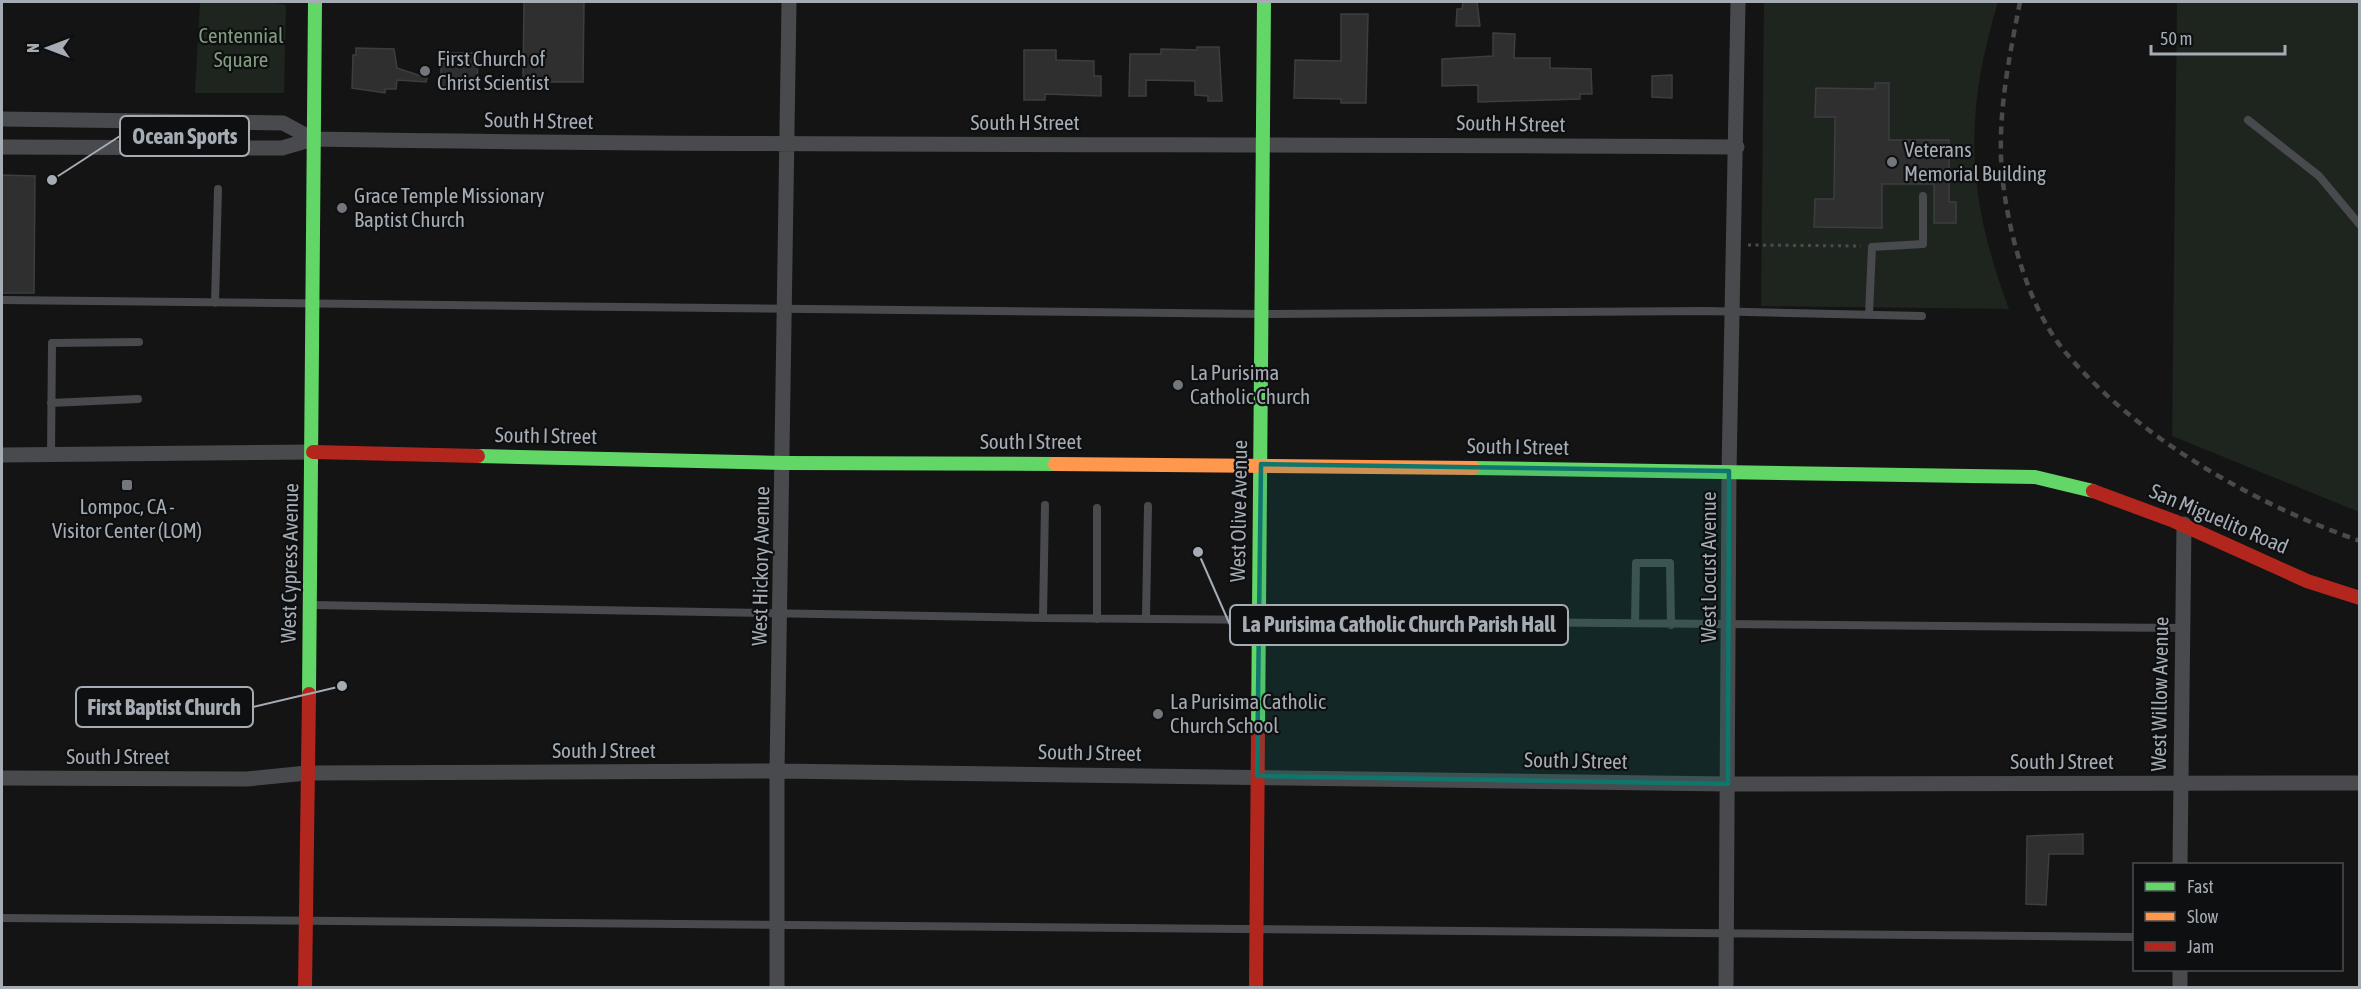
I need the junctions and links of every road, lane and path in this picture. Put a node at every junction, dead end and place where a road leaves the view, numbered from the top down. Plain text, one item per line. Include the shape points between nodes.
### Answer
1 (315, 2) edge
2 (789, 2) edge
3 (1264, 2) edge
4 (1738, 2) edge
5 (2, 119) edge
6 (2248, 120) dead end
7 (313, 139) junction
8 (1262, 143) junction
9 (787, 146) junction
10 (2, 147) edge
11 (1737, 147) junction
12 (218, 189) dead end
13 (1923, 196) dead end
14 (2360, 225) edge
15 (1735, 245) junction
16 (1872, 247) junction
17 (2, 300) edge
18 (314, 302) junction
19 (215, 303) junction
20 (786, 307) junction
21 (1734, 312) junction
22 (1261, 314) junction
23 (1869, 315) junction
24 (1922, 316) dead end
25 (139, 342) dead end
26 (138, 399) dead end
27 (51, 403) junction
28 (313, 452) junction
29 (2, 455) edge
30 (51, 455) junction
31 (784, 463) junction
32 (1260, 464) junction
33 (1730, 471) junction
34 (2061, 481) joint
35 (1045, 505) dead end
36 (1148, 506) dead end
37 (1097, 508) dead end
38 (2184, 524) junction
39 (2360, 598) edge
40 (311, 605) junction
41 (780, 614) junction
42 (1146, 617) junction
43 (1042, 618) junction
44 (1097, 619) junction
45 (1259, 619) junction
46 (1635, 623) junction
47 (1730, 624) junction
48 (1671, 625) junction
49 (2182, 627) junction
50 (777, 771) junction
51 (307, 773) junction
52 (1257, 776) junction
53 (2, 778) edge
54 (2179, 783) junction
55 (2360, 783) edge
56 (1728, 784) junction
57 (2180, 863) edge
58 (2, 918) edge
59 (306, 921) junction
60 (778, 926) junction
61 (1258, 930) junction
62 (1726, 933) junction
63 (2133, 937) edge
64 (2180, 971) edge
65 (305, 987) edge
66 (777, 987) edge
67 (1256, 987) edge
68 (1726, 987) edge
69 (2180, 987) edge

1 - 7 street, West Cypress Avenue
2 - 9 street, West Hickory Avenue
3 - 8 street, West Olive Avenue
4 - 11 street, West Locust Avenue
5 - 7 street, South H Street via 283,123
6 - 14 lane via 2319,176
7 - 9 street, South H Street
7 - 10 street, South H Street via 282,148
7 - 18 street, West Cypress Avenue
8 - 9 street, South H Street
8 - 11 street, South H Street
8 - 22 street, West Olive Avenue
9 - 20 street, West Hickory Avenue
11 - 15 street, West Locust Avenue
12 - 19 lane
13 - 16 lane via 1923,244
15 - 16 path
15 - 21 street, West Locust Avenue
16 - 23 lane
17 - 19 lane
18 - 19 lane
18 - 20 lane
18 - 28 street, West Cypress Avenue
20 - 22 lane
20 - 31 street, West Hickory Avenue
21 - 22 lane
21 - 23 lane
21 - 33 street, West Locust Avenue
22 - 32 street, West Olive Avenue
23 - 24 lane
25 - 27 lane via 52,343
26 - 27 lane
27 - 30 lane
28 - 30 street, South I Street
28 - 31 street, South I Street
28 - 40 street, West Cypress Avenue
29 - 30 street, South I Street
31 - 32 street, South I Street
31 - 41 street, West Hickory Avenue
32 - 33 street, South I Street
32 - 45 street, West Olive Avenue
33 - 34 street, South I Street via 2035,477
33 - 47 street, West Locust Avenue
34 - 38 street, San Miguelito Road
35 - 43 lane
36 - 42 lane
37 - 44 lane
38 - 39 street, San Miguelito Road via 2308,582
38 - 49 street, West Willow Avenue
40 - 41 lane
40 - 51 street, West Cypress Avenue
41 - 43 lane
41 - 50 street, West Hickory Avenue
42 - 44 lane
42 - 45 lane
43 - 44 lane
45 - 46 lane
45 - 52 street, West Olive Avenue
46 - 48 lane
46 - 48 lane via 1636,563 1670,563
47 - 48 lane
47 - 49 lane
47 - 56 street, West Locust Avenue
49 - 54 street, West Willow Avenue
50 - 51 street, South J Street
50 - 52 street, South J Street
50 - 60 street, West Hickory Avenue
51 - 53 street, South J Street via 247,779
51 - 59 street, West Cypress Avenue
52 - 56 street, South J Street
52 - 61 street, West Olive Avenue
54 - 55 street, South J Street
54 - 56 street, South J Street
54 - 57 street, West Willow Avenue
56 - 62 street, West Locust Avenue
58 - 59 lane
59 - 60 lane
59 - 65 street, West Cypress Avenue
60 - 61 lane
60 - 66 street, West Hickory Avenue
61 - 62 lane
61 - 67 street, West Olive Avenue
62 - 63 lane
62 - 68 street, West Locust Avenue
64 - 69 street

